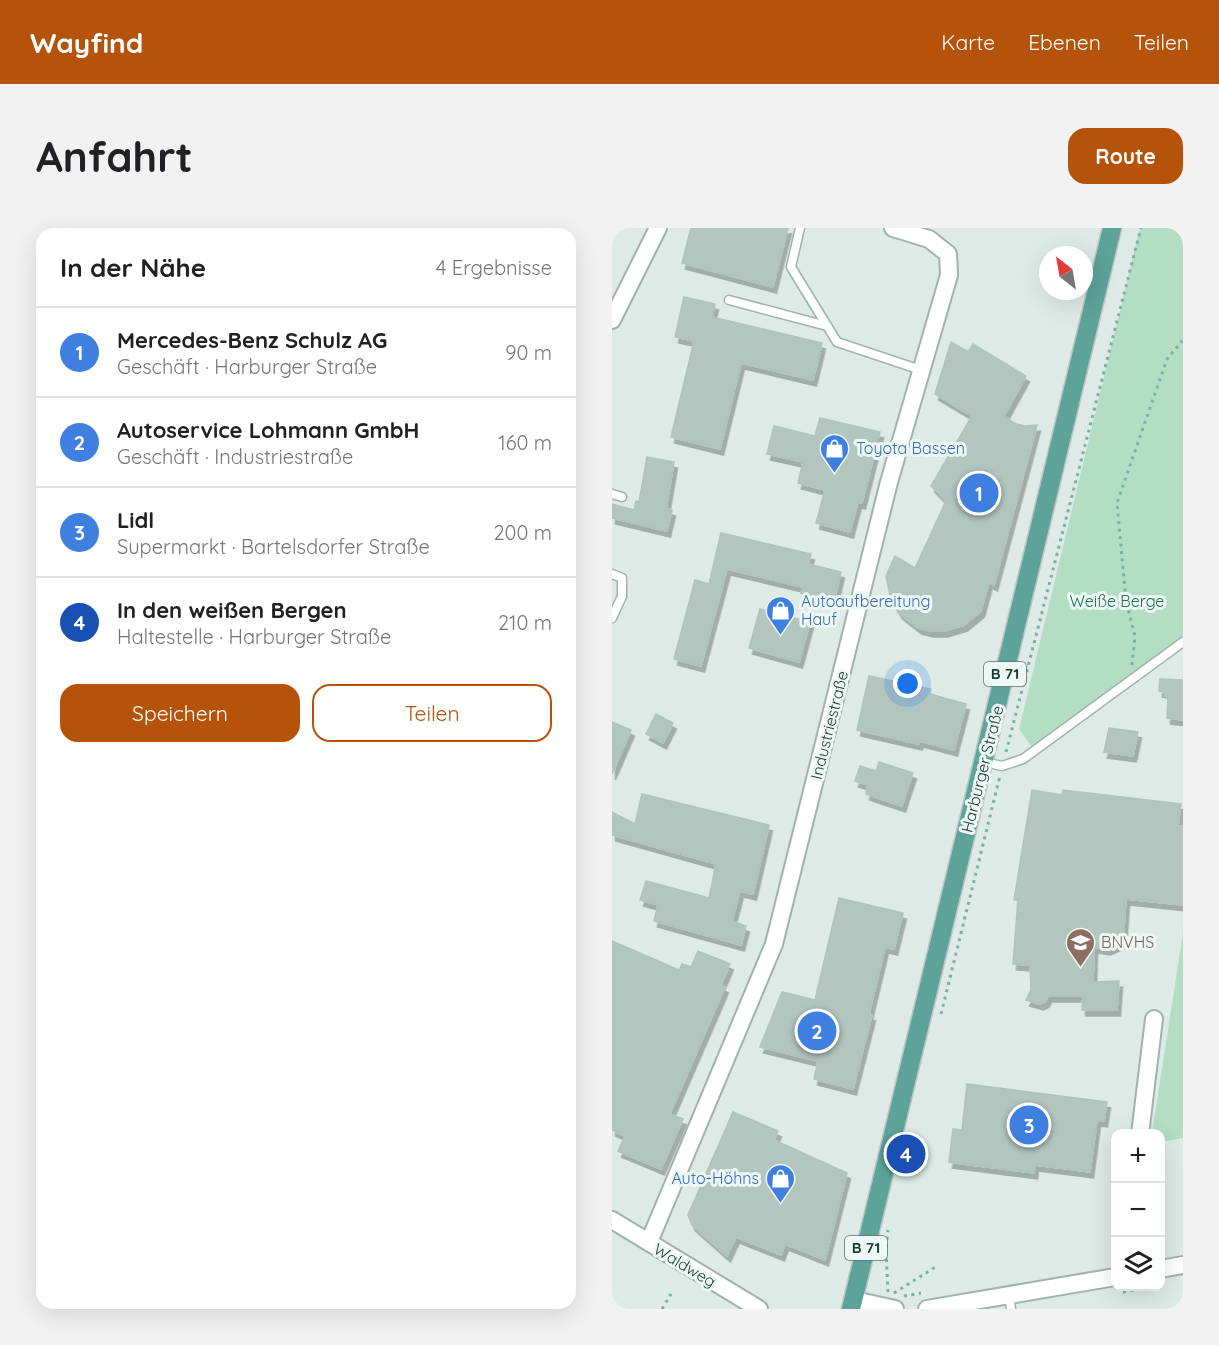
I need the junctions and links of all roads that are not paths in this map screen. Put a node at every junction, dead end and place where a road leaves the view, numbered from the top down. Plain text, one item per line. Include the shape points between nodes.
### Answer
1 (658, 228) edge
2 (800, 228) edge
3 (893, 228) edge
4 (1112, 228) edge
5 (729, 300) dead end
6 (612, 320) edge
7 (827, 326) junction
8 (921, 370) junction
9 (612, 494) edge
10 (622, 497) dead end
11 (612, 574) edge
12 (612, 618) edge
13 (1183, 642) edge
14 (984, 762) junction
15 (1154, 1019) dead end
16 (1141, 1129) edge
17 (612, 1220) edge
18 (649, 1242) junction
19 (1183, 1265) edge
20 (1165, 1268) edge
21 (1111, 1278) edge
22 (894, 1302) edge
23 (1010, 1302) edge
24 (853, 1304) edge
25 (759, 1309) edge
26 (930, 1309) edge

1 - 6 street
2 - 7 lane via 791,267
3 - 8 street, Industriestraße via 929,239 948,254 949,275
4 - 14 main road, Harburger Straße / B 71
5 - 7 lane
7 - 8 lane via 837,342
8 - 18 street, Industriestraße via 889,482 774,944
9 - 10 lane
11 - 12 lane via 622,578 622,596
13 - 14 lane via 1023,759 1002,766
14 - 24 main road, Harburger Straße / B 71
15 - 16 street
17 - 18 street, Waldweg
18 - 25 street, Waldweg
19 - 20 street
21 - 23 street
22 - 24 street
23 - 26 street

